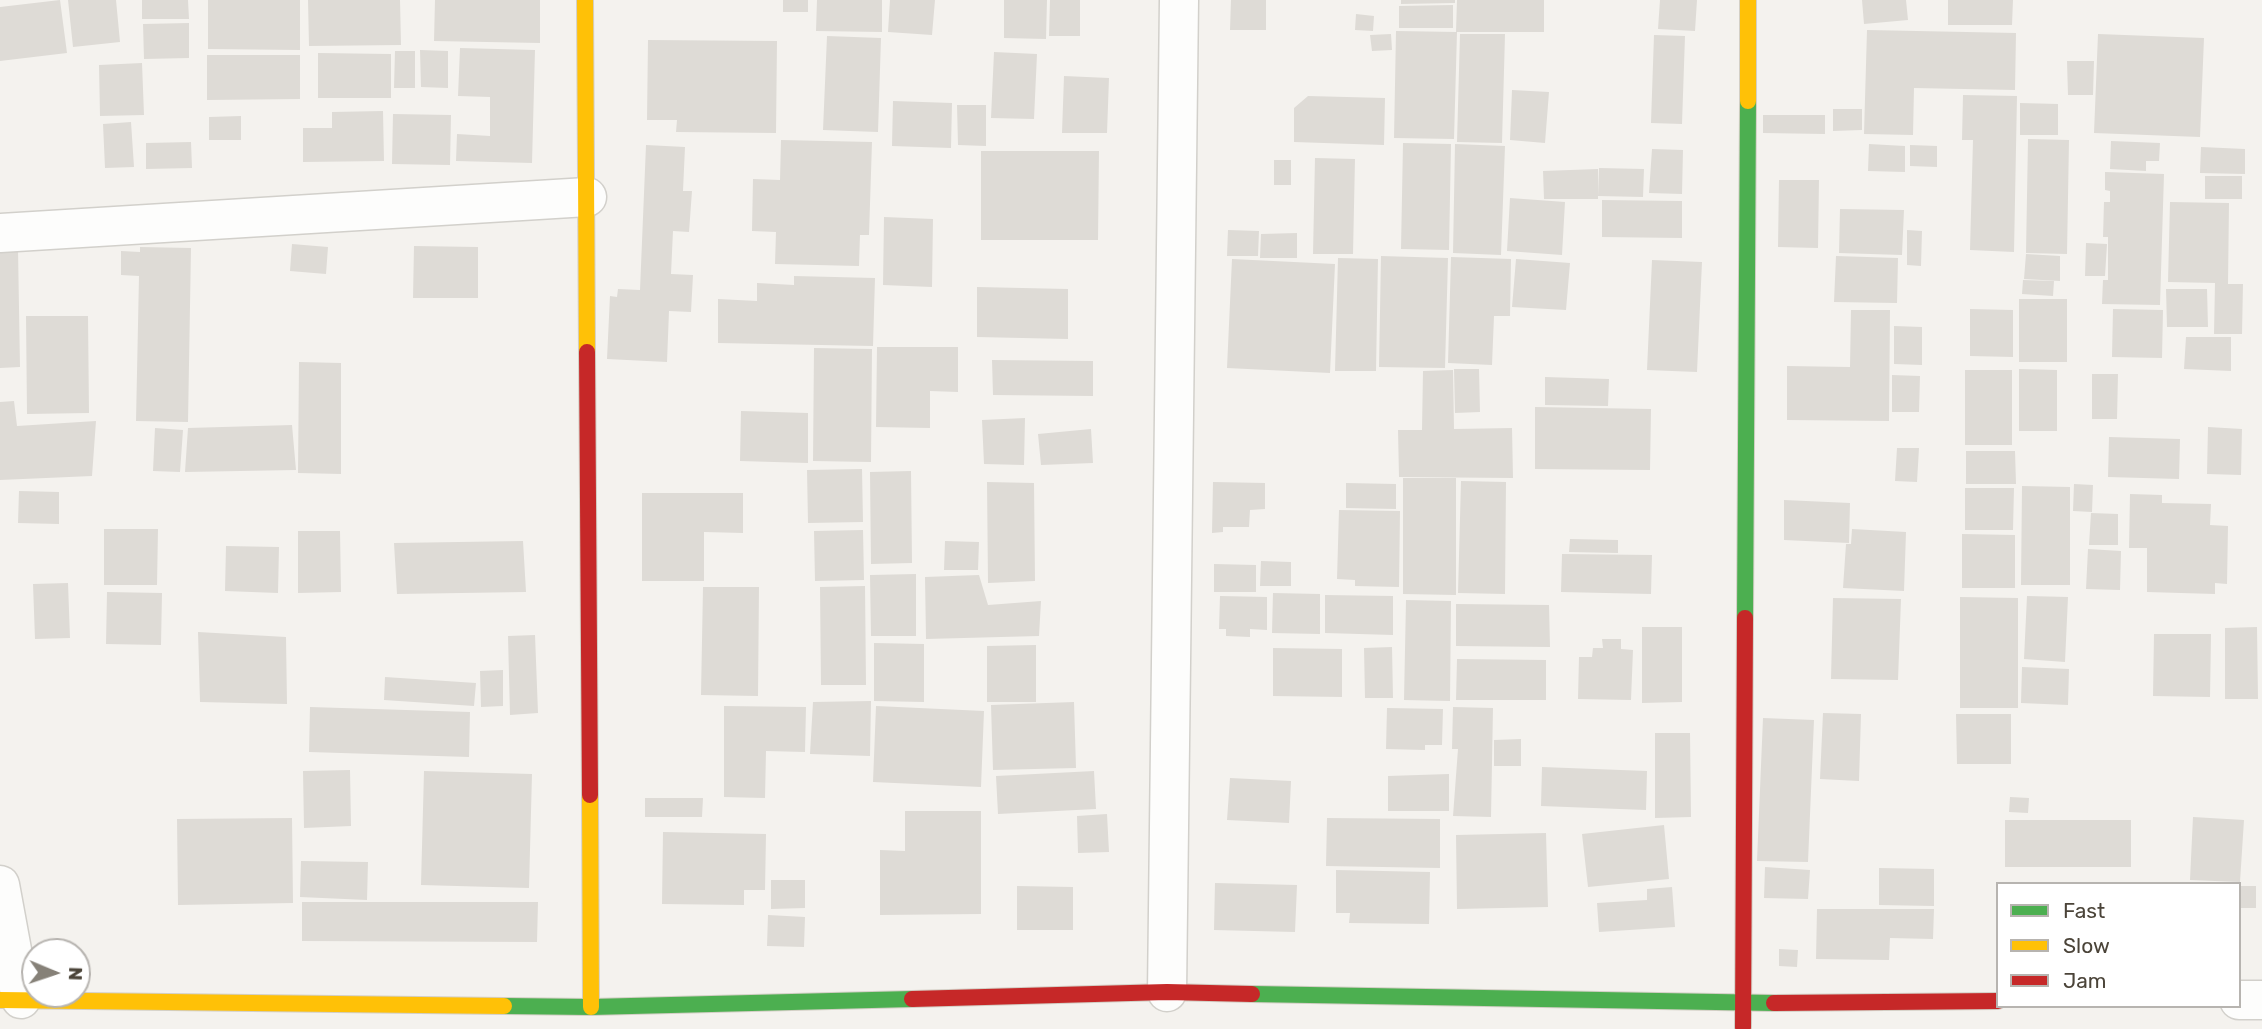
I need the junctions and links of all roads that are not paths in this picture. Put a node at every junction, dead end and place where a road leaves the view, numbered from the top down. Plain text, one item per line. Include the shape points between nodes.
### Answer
1 (585, 0) edge
2 (1179, 0) edge
3 (1748, 0) edge
4 (587, 197) junction
5 (0, 233) edge
6 (0, 886) edge
7 (1167, 992) junction
8 (10, 999) edge
9 (2241, 1000) edge
10 (2262, 1000) edge
11 (1996, 1001) edge
12 (1745, 1003) junction
13 (592, 1007) junction
14 (1743, 1029) edge

1 - 4 street
2 - 7 street
3 - 12 street
4 - 5 street
4 - 13 street
6 - 8 street
7 - 12 street
7 - 13 street
8 - 13 street
9 - 10 street
11 - 12 street
12 - 14 street

